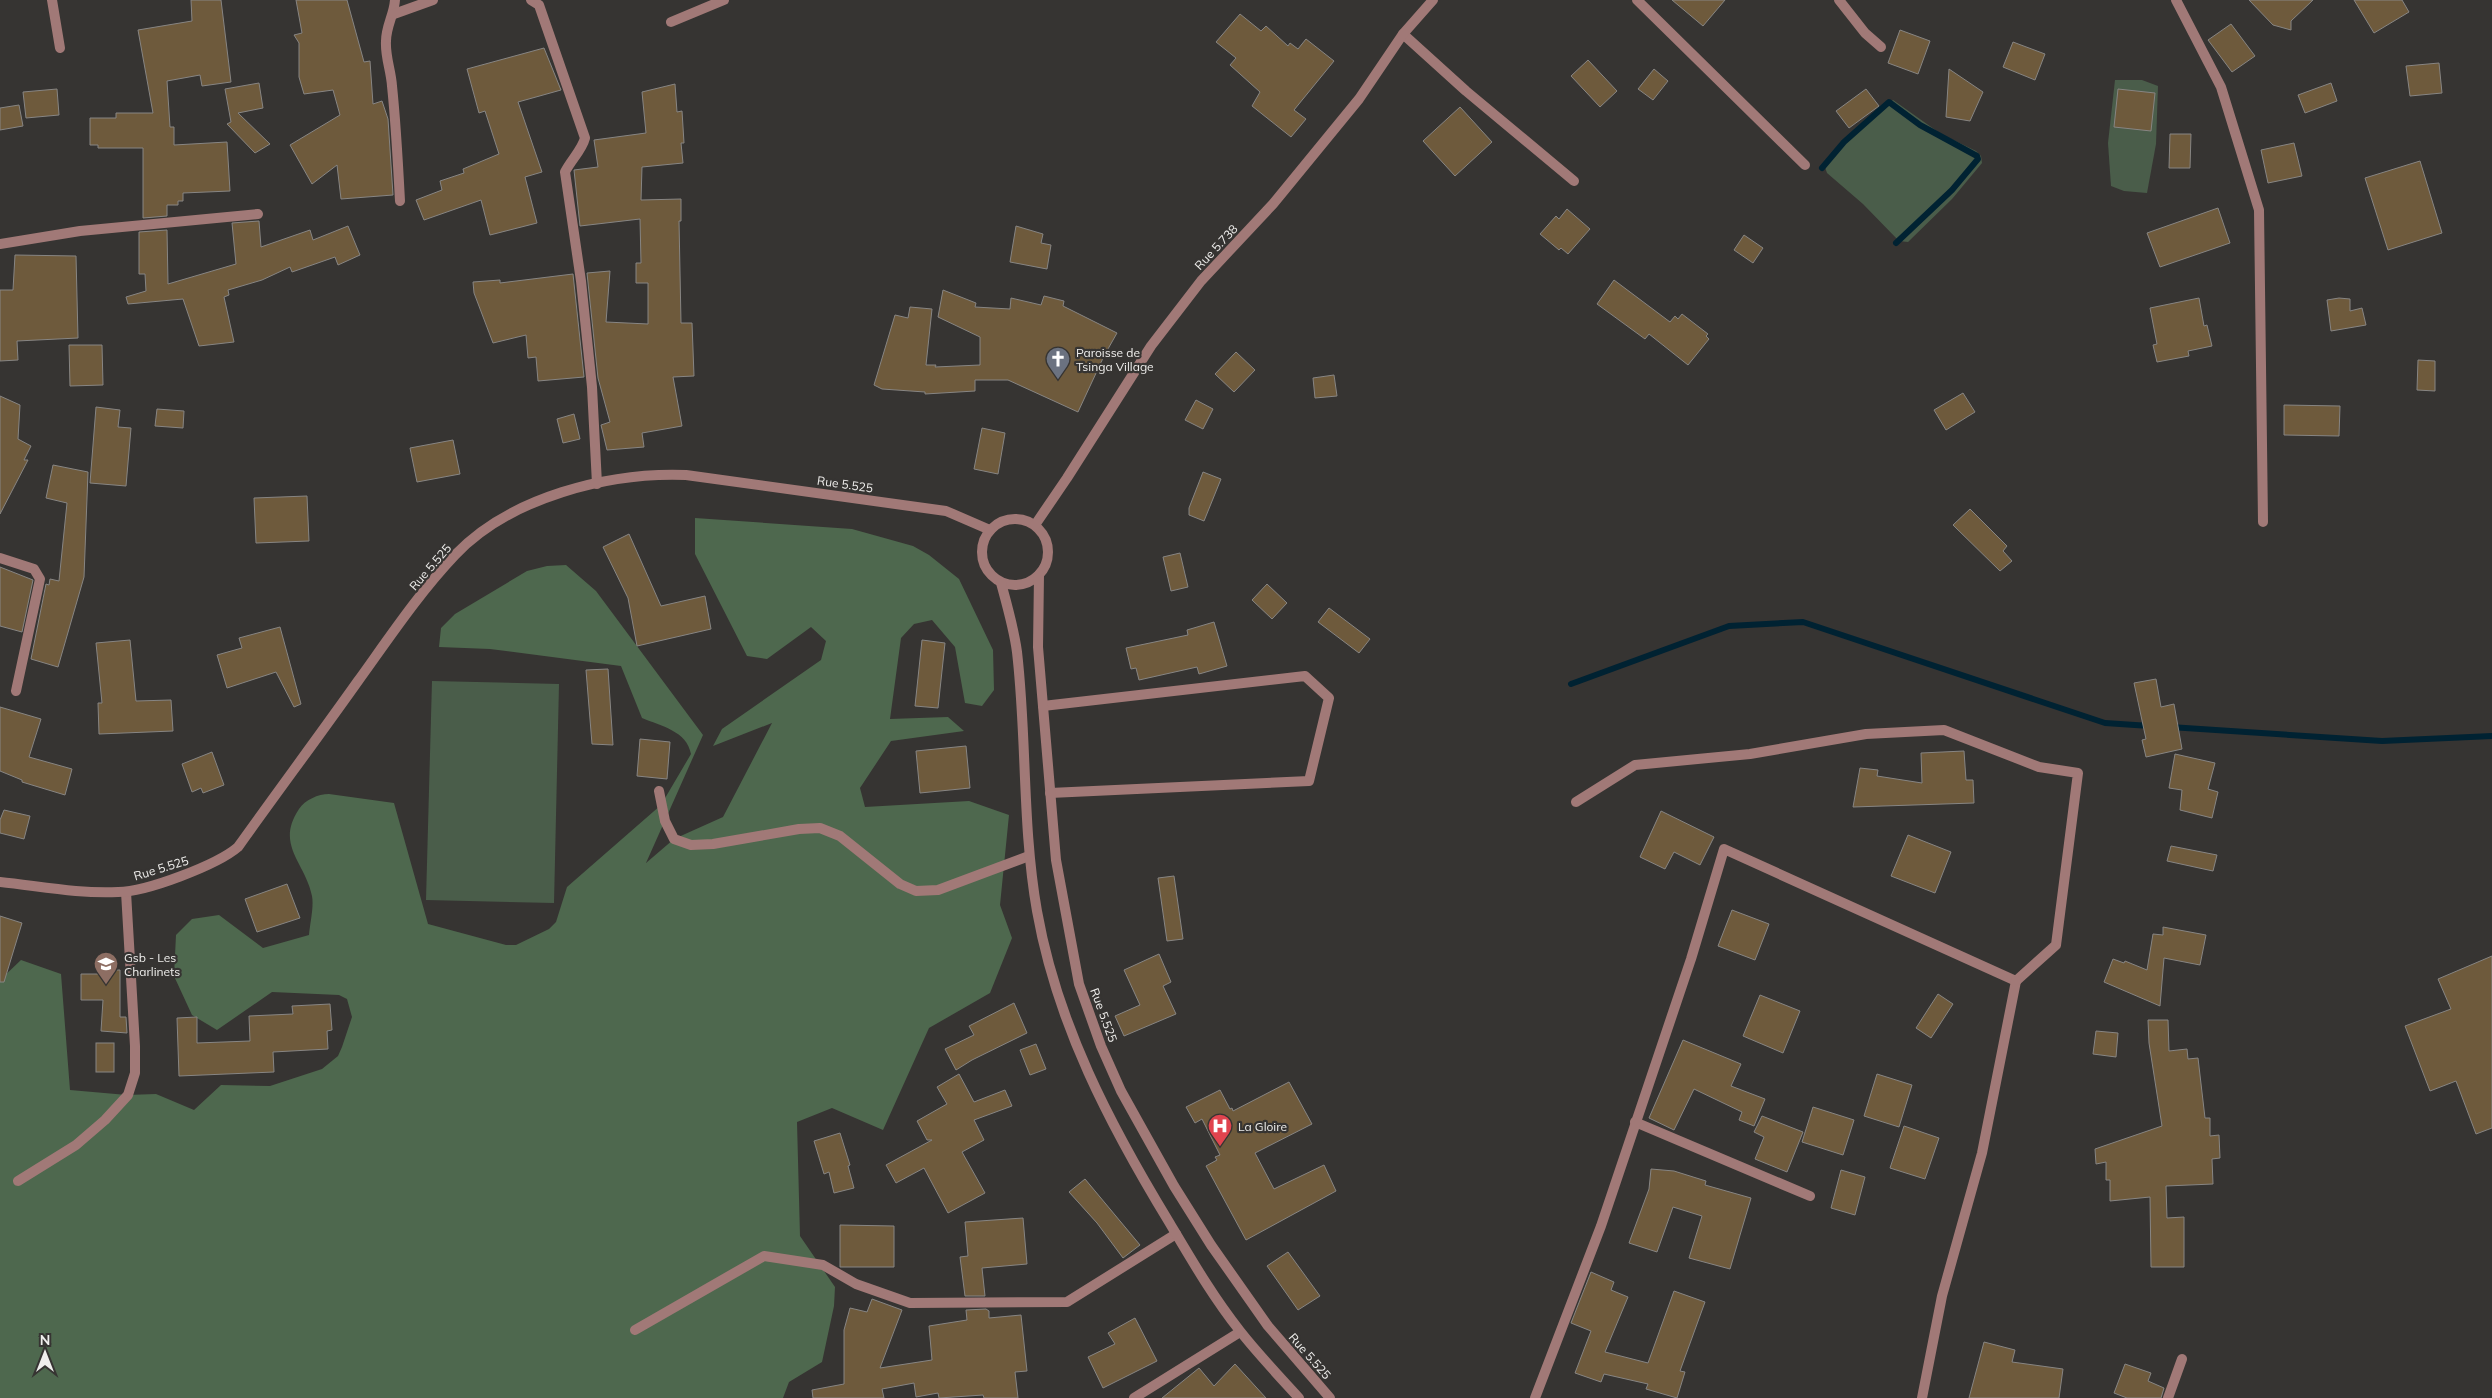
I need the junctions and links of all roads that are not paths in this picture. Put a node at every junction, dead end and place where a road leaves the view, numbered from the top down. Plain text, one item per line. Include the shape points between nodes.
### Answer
1 (52, 0) edge
2 (395, 0) edge
3 (433, 0) edge
4 (531, 0) edge
5 (724, 0) edge
6 (1433, 0) edge
7 (1638, 0) edge
8 (1839, 0) edge
9 (2176, 0) edge
10 (394, 14) junction
11 (671, 22) dead end
12 (1403, 34) junction
13 (1881, 47) dead end
14 (60, 48) dead end
15 (1806, 165) dead end
16 (1574, 181) dead end
17 (400, 201) dead end
18 (258, 214) dead end
19 (0, 244) edge
20 (597, 484) junction
21 (2263, 522) dead end
22 (1035, 525) junction
23 (990, 530) junction
24 (0, 558) edge
25 (1039, 575) junction
26 (1001, 582) junction
27 (16, 691) dead end
28 (1043, 706) junction
29 (660, 791) dead end
30 (1050, 792) junction
31 (1576, 802) dead end
32 (1029, 856) junction
33 (0, 882) edge
34 (126, 892) junction
35 (2016, 981) junction
36 (1635, 1122) junction
37 (18, 1181) dead end
38 (1810, 1196) dead end
39 (1176, 1234) junction
40 (634, 1330) dead end
41 (1240, 1332) junction
42 (2182, 1359) dead end
43 (1134, 1398) edge
44 (1299, 1398) edge
45 (1330, 1398) edge
46 (1535, 1398) edge
47 (1922, 1398) edge
48 (2168, 1398) edge

1 - 14 street
2 - 10 street
3 - 10 street
4 - 20 street via 539,5 585,138 565,172 592,387
5 - 11 street
6 - 12 street, Rue 5.738
7 - 15 street
8 - 13 street via 1865,33
9 - 21 street via 2222,87 2259,210
10 - 17 street via 386,39
12 - 16 street
12 - 22 street, Rue 5.738 via 1359,99 1273,204 1202,281 1151,346
18 - 19 street via 80,232
20 - 23 street, Rue 5.525 via 644,476 686,475 946,511
20 - 34 street, Rue 5.525 via 536,502 480,534 456,554 396,628 238,847 205,867
22 - 23 street via 1026,520 1006,520
22 - 25 street via 1047,542 1046,564
23 - 26 street via 982,549 982,559 993,577
24 - 27 street via 34,569 40,579
25 - 26 street via 1022,585
25 - 28 street, Rue 5.525 via 1038,647
26 - 32 street via 1017,651
28 - 30 street, Rue 5.525
28 - 30 street via 1305,676 1329,698 1308,781
29 - 32 street via 665,821 674,839 691,845 713,844 820,828 840,836 900,884 916,891 938,890
30 - 45 street, Rue 5.525 via 1056,860 1079,984 1121,1092 1211,1245 1274,1333
31 - 35 street via 1636,765 1750,754 1866,734 1944,730 2039,767 2078,772 2056,945
32 - 39 street via 1053,982 1075,1044 1101,1100
33 - 34 street, Rue 5.525
34 - 37 street via 135,1046 135,1072 128,1095 76,1145
35 - 36 street via 1724,849
35 - 47 street via 1982,1153 1942,1296
36 - 38 street
36 - 46 street via 1580,1285
39 - 40 street via 1067,1302 910,1303 856,1284 823,1265 764,1256
39 - 41 street
41 - 43 street
41 - 44 street
42 - 48 street

